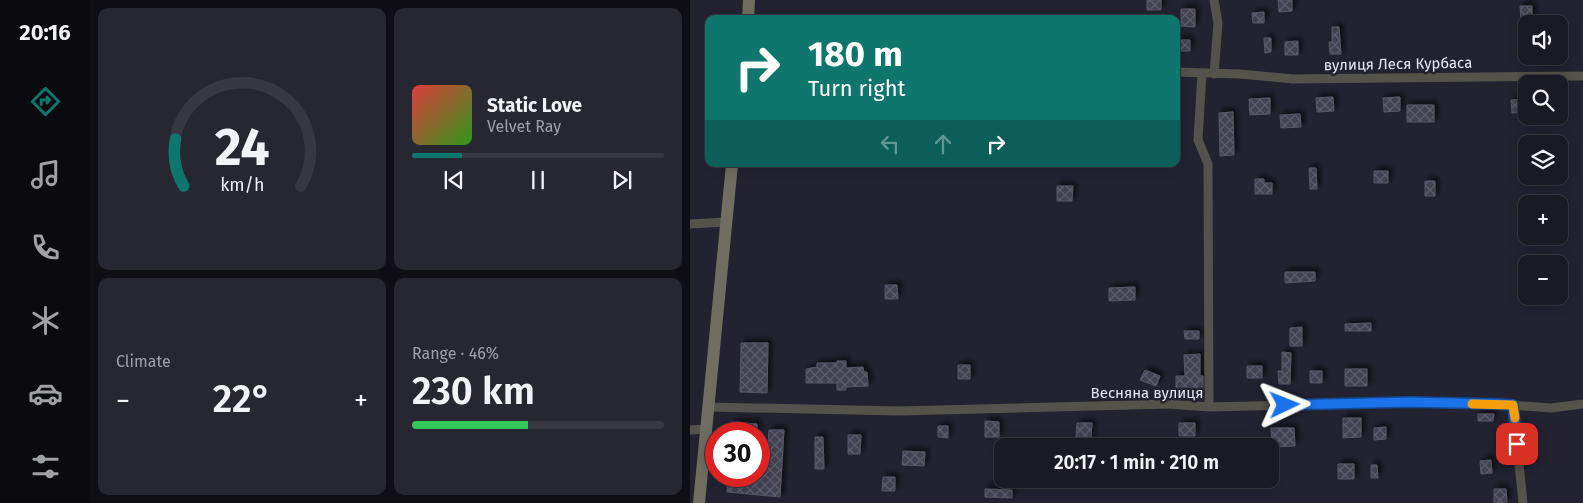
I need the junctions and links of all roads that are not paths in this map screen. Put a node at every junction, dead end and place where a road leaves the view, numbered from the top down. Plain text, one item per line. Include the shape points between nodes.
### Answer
1 (749, 0) edge
2 (1214, 0) edge
3 (748, 15) edge
4 (1180, 72) edge
5 (1202, 73) junction
6 (1214, 74) junction
7 (1583, 76) edge
8 (732, 167) edge
9 (726, 222) junction
10 (690, 224) edge
11 (1583, 404) edge
12 (1513, 405) junction
13 (710, 407) junction
14 (1210, 407) junction
15 (708, 422) edge
16 (705, 429) edge
17 (690, 430) edge
18 (705, 448) edge
19 (699, 503) edge
20 (1523, 503) edge

1 - 3 street
2 - 6 street via 1218,23
4 - 5 street, вулиця Леся Курбаса
5 - 6 street, вулиця Леся Курбаса
5 - 14 street via 1198,140 1208,164
6 - 7 street, вулиця Леся Курбаса via 1293,79
8 - 9 street
9 - 10 street
9 - 13 street
11 - 12 street, Весняна вулиця via 1551,408
12 - 14 street, Весняна вулиця via 1388,402
12 - 20 street
13 - 14 street, Весняна вулиця via 899,411 1169,404
13 - 15 street
16 - 17 street
18 - 19 street

